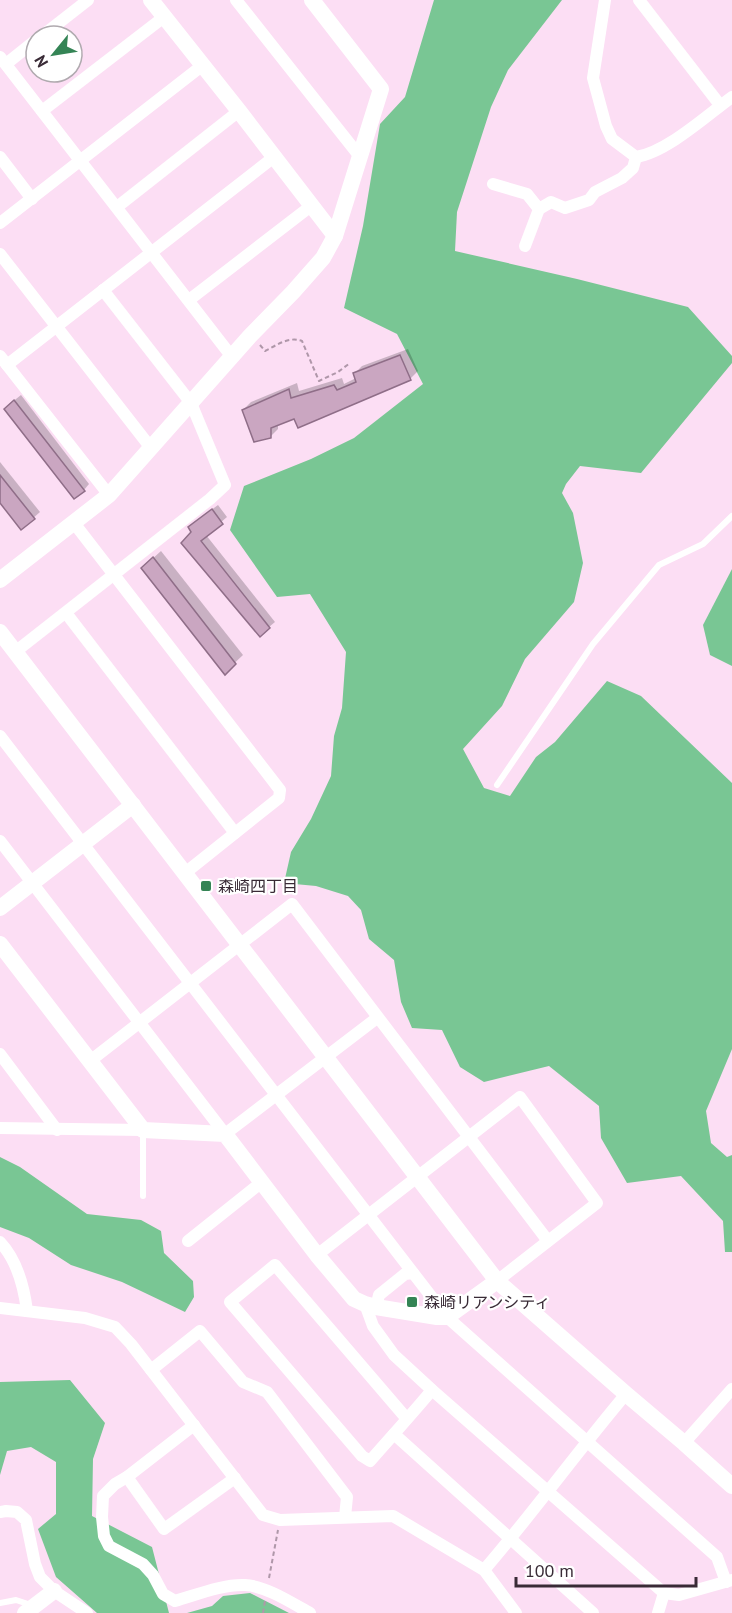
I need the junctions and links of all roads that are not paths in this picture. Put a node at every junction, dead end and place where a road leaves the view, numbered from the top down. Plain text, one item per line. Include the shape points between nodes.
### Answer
1 (88, 0) edge
2 (151, 0) edge
3 (236, 0) edge
4 (312, 0) edge
5 (605, 0) edge
6 (639, 0) edge
7 (164, 17) junction
8 (57, 24) edge
9 (24, 47) edge
10 (3, 60) edge
11 (203, 65) junction
12 (732, 97) edge
13 (720, 105) junction
14 (42, 111) junction
15 (239, 111) junction
16 (0, 157) edge
17 (274, 157) junction
18 (636, 157) junction
19 (361, 158) junction
20 (80, 161) junction
21 (493, 184) dead end
22 (32, 199) junction
23 (311, 206) junction
24 (117, 207) junction
25 (539, 209) junction
26 (0, 223) edge
27 (335, 236) junction
28 (525, 246) dead end
29 (152, 252) junction
30 (0, 254) edge
31 (103, 290) junction
32 (189, 300) junction
33 (56, 327) junction
34 (232, 357) junction
35 (4, 360) edge
36 (191, 403) junction
37 (151, 448) junction
38 (109, 495) junction
39 (732, 516) edge
40 (74, 523) junction
41 (115, 575) junction
42 (0, 580) edge
43 (66, 613) junction
44 (0, 632) edge
45 (15, 652) junction
46 (0, 736) edge
47 (497, 785) dead end
48 (133, 805) junction
49 (235, 833) junction
50 (0, 841) edge
51 (83, 844) junction
52 (185, 873) junction
53 (32, 883) junction
54 (0, 908) edge
55 (0, 944) edge
56 (240, 944) junction
57 (190, 982) junction
58 (377, 1018) junction
59 (139, 1022) junction
60 (0, 1054) edge
61 (326, 1057) junction
62 (90, 1061) junction
63 (276, 1095) junction
64 (0, 1128) edge
65 (57, 1130) junction
66 (143, 1130) junction
67 (225, 1134) junction
68 (468, 1138) junction
69 (417, 1177) junction
70 (261, 1182) junction
71 (142, 1196) dead end
72 (369, 1215) junction
73 (188, 1241) dead end
74 (548, 1241) junction
75 (0, 1242) edge
76 (317, 1255) junction
77 (413, 1273) junction
78 (498, 1281) junction
79 (370, 1306) junction
80 (0, 1308) edge
81 (27, 1311) junction
82 (447, 1317) junction
83 (151, 1370) junction
84 (432, 1390) junction
85 (626, 1394) junction
86 (730, 1395) edge
87 (407, 1419) junction
88 (194, 1425) junction
89 (394, 1434) junction
90 (587, 1441) junction
91 (684, 1443) junction
92 (127, 1477) junction
93 (235, 1478) junction
94 (732, 1486) edge
95 (547, 1491) junction
96 (0, 1512) edge
97 (345, 1517) junction
98 (511, 1539) junction
99 (484, 1570) junction
100 (729, 1581) edge
101 (54, 1591) junction
102 (664, 1593) junction
103 (0, 1604) edge
104 (30, 1610) edge
105 (87, 1613) edge
106 (310, 1613) edge
107 (516, 1613) edge
108 (593, 1613) edge
109 (658, 1613) edge

1 - 8 street
2 - 7 street
3 - 19 street
4 - 19 street via 381,89
5 - 18 street via 593,78 612,139
6 - 13 street
7 - 11 street
7 - 14 street
9 - 10 street
10 - 14 street
11 - 15 street
11 - 20 street
12 - 13 street
13 - 18 street via 664,147
14 - 20 street
15 - 17 street
15 - 24 street
16 - 22 street
17 - 23 street
17 - 29 street
18 - 25 street via 633,168 589,200 565,208 551,202
19 - 27 street
20 - 22 street
20 - 24 street
21 - 25 street via 527,194
22 - 26 street
23 - 27 street
23 - 32 street
24 - 29 street
25 - 28 street
27 - 34 street via 322,258
29 - 31 street
29 - 32 street
30 - 33 street
31 - 33 street
31 - 36 street
32 - 34 street
33 - 35 street
33 - 37 street
34 - 36 street
35 - 38 street
36 - 37 street
36 - 41 street via 225,485
37 - 38 street
38 - 40 street
39 - 47 lane via 703,544 659,565 593,644
40 - 41 street
40 - 42 street
41 - 43 street
41 - 49 street via 280,790 279,798
43 - 45 street
43 - 49 street
44 - 45 street
45 - 48 street
46 - 51 street
48 - 51 street
48 - 52 street
49 - 52 street
50 - 53 street
51 - 53 street
51 - 57 street
52 - 56 street
53 - 54 street
53 - 59 street
55 - 62 street
56 - 57 street
56 - 58 street via 292,904
56 - 61 street
57 - 59 street
57 - 63 street
58 - 61 street
58 - 68 street
59 - 62 street
59 - 67 street
60 - 65 street
61 - 63 street
61 - 69 street
62 - 66 street
63 - 67 street
63 - 72 street
64 - 65 street
65 - 66 street
66 - 67 street
66 - 71 lane
67 - 70 street
68 - 69 street
68 - 74 street
68 - 74 street via 520,1097 597,1203
69 - 72 street
69 - 78 street
70 - 73 street
70 - 76 street
72 - 76 street
72 - 77 street
74 - 78 street
75 - 81 street via 24,1289
76 - 79 street via 354,1299
77 - 79 street via 405,1274
77 - 82 street
78 - 82 street
78 - 85 street
79 - 82 street
79 - 84 street via 373,1326 394,1354
80 - 81 street
81 - 83 street via 85,1318 115,1328
82 - 90 street
83 - 88 street
83 - 97 street via 200,1331 243,1382 267,1392 347,1497
84 - 87 street
84 - 95 street
85 - 90 street
85 - 91 street
86 - 91 street
87 - 89 street
87 - 89 street via 275,1265 230,1302 362,1456 370,1461
88 - 92 street
88 - 93 street
89 - 98 street
90 - 95 street
90 - 100 street via 717,1557
91 - 94 street
92 - 93 street via 164,1529
92 - 106 street via 103,1496 104,1536 109,1546 143,1564 163,1594 175,1601 246,1585 278,1595
93 - 97 street via 263,1515 280,1520
95 - 98 street
95 - 102 street
96 - 101 street via 17,1512 26,1520 40,1577
97 - 99 street via 393,1516
98 - 99 street
98 - 108 street
99 - 107 street
100 - 102 street via 679,1595
101 - 104 street
101 - 105 street
102 - 109 street
103 - 104 lane via 16,1600

